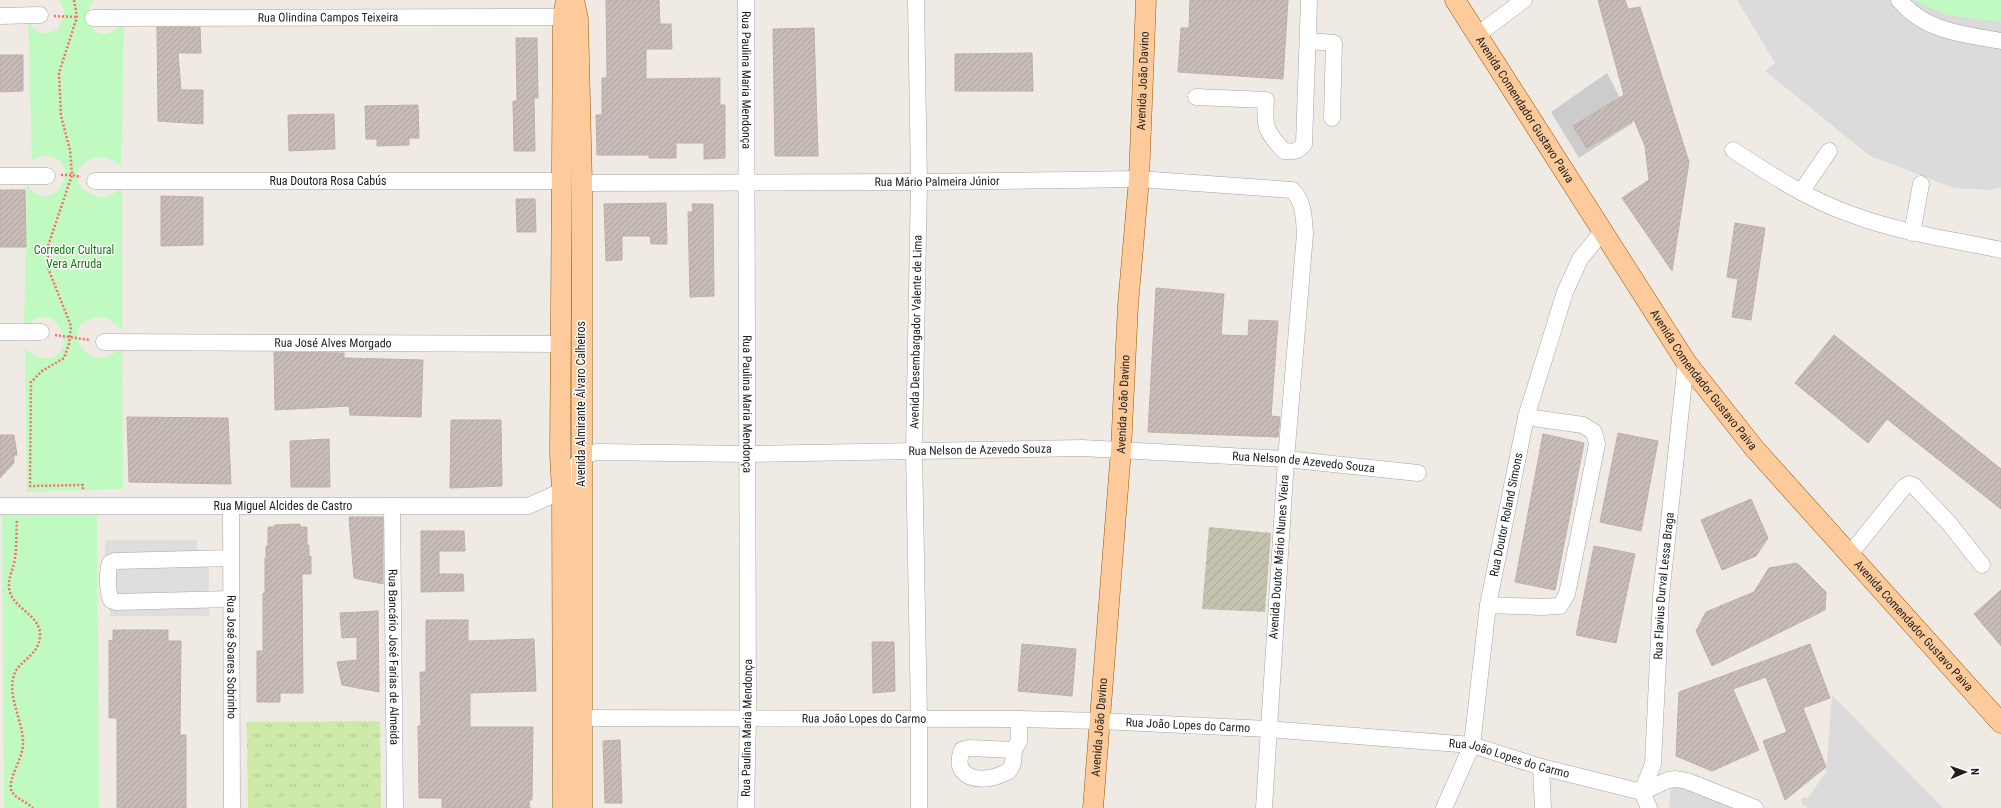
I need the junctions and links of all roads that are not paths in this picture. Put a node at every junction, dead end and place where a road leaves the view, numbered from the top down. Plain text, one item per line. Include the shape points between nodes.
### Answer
1 (574, 0) edge
2 (746, 0) edge
3 (916, 0) edge
4 (1146, 0) edge
5 (1310, 0) edge
6 (1455, 0) edge
7 (1524, 0) edge
8 (1900, 0) edge
9 (565, 8) edge
10 (40, 15) road end
11 (0, 16) edge
12 (93, 18) road end
13 (1477, 35) junction
14 (1308, 41) junction
15 (2001, 41) edge
16 (1196, 96) dead end
17 (1332, 118) dead end
18 (1732, 150) dead end
19 (1829, 151) dead end
20 (0, 176) edge
21 (48, 176) road end
22 (1139, 180) junction
23 (561, 181) junction
24 (95, 182) road end
25 (919, 182) junction
26 (582, 183) junction
27 (746, 183) junction
28 (1921, 184) dead end
29 (1292, 190) joint
30 (1801, 192) junction
31 (1602, 232) junction
32 (1912, 233) junction
33 (2001, 250) edge
34 (0, 332) edge
35 (41, 332) road end
36 (104, 342) road end
37 (561, 344) junction
38 (1686, 362) junction
39 (1526, 417) junction
40 (1121, 450) junction
41 (914, 451) junction
42 (746, 454) junction
43 (581, 457) junction
44 (1286, 459) junction
45 (1418, 473) dead end
46 (562, 491) junction
47 (0, 506) edge
48 (392, 506) junction
49 (231, 507) junction
50 (1850, 554) junction
51 (231, 558) junction
52 (1982, 564) dead end
53 (231, 599) junction
54 (1488, 605) junction
55 (748, 717) junction
56 (581, 718) junction
57 (919, 718) junction
58 (1019, 719) junction
59 (1100, 721) junction
60 (2001, 723) edge
61 (1268, 729) junction
62 (1472, 745) junction
63 (1014, 750) dead end
64 (1541, 767) junction
65 (1642, 792) junction
66 (232, 808) edge
67 (395, 808) edge
68 (563, 808) edge
69 (582, 808) edge
70 (746, 808) edge
71 (919, 808) edge
72 (1093, 808) edge
73 (1264, 808) edge
74 (1444, 808) edge
75 (1543, 808) edge
76 (1648, 808) edge
77 (1755, 808) edge

1 - 26 main road, Avenida Almirante Álvaro Calheiros via 578,19
2 - 27 street, Rua Paulina Maria Mendonça
3 - 25 street, Avenida Desembargador Valente de Lima
4 - 22 main road, Avenida João Davino
5 - 14 street
6 - 13 main road, Avenida Comendador Gustavo Paiva
7 - 13 street
8 - 15 street via 1908,10 1938,28
9 - 12 street, Rua Olindina Campos Teixeira
9 - 23 main road, Avenida Almirante Álvaro Calheiros
10 - 11 street
13 - 31 main road, Avenida Comendador Gustavo Paiva
14 - 16 street via 1304,144 1295,152 1284,151 1270,136 1264,121 1266,100
14 - 17 street via 1334,43
18 - 30 street
19 - 30 street
20 - 21 street
22 - 25 street, Rua Mário Palmeira Júnior
22 - 29 street, Rua Mário Palmeira Júnior
22 - 40 main road, Avenida João Davino via 1128,305
23 - 24 street, Rua Doutora Rosa Cabús
23 - 37 main road, Avenida Almirante Álvaro Calheiros
25 - 27 street, Rua Mário Palmeira Júnior
25 - 41 street, Avenida Desembargador Valente de Lima
26 - 27 street, Rua Mário Palmeira Júnior
26 - 43 main road, Avenida Almirante Álvaro Calheiros
27 - 42 street, Rua Paulina Maria Mendonça
28 - 32 street
29 - 44 street, Avenida Doutor Mário Nunes Vieira via 1299,196 1305,234
30 - 32 street via 1852,215
31 - 38 main road, Avenida Comendador Gustavo Paiva
31 - 39 street, Rua Doutor Roland Simons via 1580,259 1565,292
32 - 33 street
34 - 35 street
36 - 37 street, Rua José Alves Morgado
37 - 46 main road, Avenida Almirante Álvaro Calheiros
38 - 50 main road, Avenida Comendador Gustavo Paiva via 1754,448
38 - 65 street, Rua Flavius Durval Lessa Braga via 1661,596 1653,764
39 - 54 street, Rua Doutor Roland Simons
39 - 54 street via 1583,425 1594,432 1597,444 1567,594 1560,606 1541,608
40 - 41 street, Rua Nelson de Azevedo Souza via 1082,448
40 - 44 street, Rua Nelson de Azevedo Souza
40 - 59 main road, Avenida João Davino
41 - 42 street, Rua Nelson de Azevedo Souza
41 - 57 street, Avenida Desembargador Valente de Lima
42 - 43 street, Rua Nelson de Azevedo Souza via 596,452
42 - 55 street, Rua Paulina Maria Mendonça
43 - 46 street
43 - 56 main road, Avenida Almirante Álvaro Calheiros
44 - 45 street, Rua Nelson de Azevedo Souza
44 - 61 street, Avenida Doutor Mário Nunes Vieira
46 - 48 street, Rua Miguel Alcides de Castro via 528,506
46 - 68 main road, Avenida Almirante Álvaro Calheiros
47 - 49 street, Rua Miguel Alcides de Castro
48 - 49 street, Rua Miguel Alcides de Castro
48 - 67 street, Rua Bancário José Farias de Almeida
49 - 51 street, Rua José Soares Sobrinho
50 - 52 street via 1909,484 1914,486 1948,522
50 - 60 main road, Avenida Comendador Gustavo Paiva
51 - 53 street, Rua José Soares Sobrinho
51 - 53 street via 115,561 110,563 108,568 109,595 111,600 116,602
53 - 66 street, Rua José Soares Sobrinho
54 - 62 street, Rua Doutor Roland Simons
55 - 56 street, Rua João Lopes do Carmo
55 - 57 street, Rua João Lopes do Carmo
55 - 70 street, Rua Paulina Maria Mendonça
56 - 69 main road, Avenida Almirante Álvaro Calheiros
57 - 58 street, Rua João Lopes do Carmo
57 - 71 street, Avenida Desembargador Valente de Lima
58 - 59 street, Rua João Lopes do Carmo
58 - 63 street via 1019,741
59 - 61 street, Rua João Lopes do Carmo
59 - 72 main road, Avenida João Davino
61 - 62 street, Rua João Lopes do Carmo
61 - 73 street, Avenida Doutor Mário Nunes Vieira
62 - 64 street, Rua João Lopes do Carmo
62 - 74 street, Rua Doutor Roland Simons
64 - 65 street, Rua João Lopes do Carmo
64 - 75 street
65 - 76 street
65 - 77 street via 1662,782 1676,779

